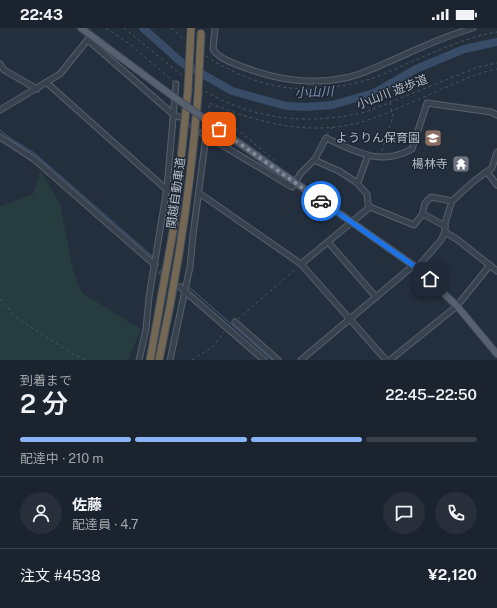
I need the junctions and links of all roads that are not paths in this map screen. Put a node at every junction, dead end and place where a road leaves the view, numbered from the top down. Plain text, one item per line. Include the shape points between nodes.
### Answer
1 (81, 28) edge
2 (191, 28) edge
3 (215, 28) edge
4 (473, 28) edge
5 (201, 30) edge
6 (89, 38) junction
7 (0, 64) edge
8 (47, 83) junction
9 (176, 84) road end
10 (37, 89) junction
11 (0, 110) edge
12 (497, 115) edge
13 (177, 116) junction
14 (0, 137) edge
15 (497, 152) edge
16 (368, 155) junction
17 (314, 160) junction
18 (496, 165) edge
19 (487, 172) junction
20 (356, 182) junction
21 (296, 184) junction
22 (497, 185) edge
23 (167, 190) junction
24 (199, 193) junction
25 (452, 201) junction
26 (370, 207) junction
27 (423, 214) junction
28 (351, 222) junction
29 (445, 226) junction
30 (446, 232) junction
31 (328, 242) junction
32 (301, 264) junction
33 (490, 265) junction
34 (415, 266) junction
35 (156, 268) junction
36 (497, 271) edge
37 (180, 287) tunnel mouth
38 (186, 292) junction
39 (376, 298) junction
40 (457, 306) junction
41 (350, 320) junction
42 (235, 322) road end
43 (497, 354) edge
44 (139, 360) edge
45 (150, 360) edge
46 (160, 360) edge
47 (170, 360) edge
48 (264, 360) edge
49 (278, 360) edge
50 (301, 360) edge
51 (386, 360) edge
52 (390, 360) edge

1 - 6 main road
2 - 45 highway, 関越自動車道, bridge via 188,90 174,226
3 - 4 street via 213,51 220,56 242,67 292,80 324,80 357,75
5 - 46 highway, 関越自動車道, bridge via 199,91 188,196
6 - 8 street via 67,67
6 - 13 street
6 - 21 main road, bridge
7 - 10 street via 4,70
8 - 10 street
8 - 23 street
9 - 13 street
10 - 11 street
12 - 16 street via 427,103 412,149 380,158
13 - 23 street
14 - 35 street via 39,163
15 - 18 street
16 - 17 street via 326,138
16 - 20 street
17 - 20 street
17 - 21 street via 301,173
18 - 19 street
19 - 22 street
19 - 25 street
20 - 26 street via 368,197
21 - 24 street via 292,187 204,134
21 - 28 main road
23 - 35 street
24 - 32 street
24 - 38 street
25 - 27 street via 431,197 425,203
25 - 29 street
26 - 27 street via 414,225
26 - 28 street
27 - 29 street
28 - 31 street
28 - 34 main road
29 - 30 street
30 - 33 street
30 - 34 street
31 - 32 street
31 - 39 street
32 - 41 street
33 - 36 street
33 - 40 street
34 - 39 street
34 - 40 main road
35 - 44 street
37 - 38 street
38 - 47 street
38 - 48 street
39 - 41 street
40 - 43 main road
40 - 52 street
41 - 50 street
41 - 51 street
42 - 49 street

